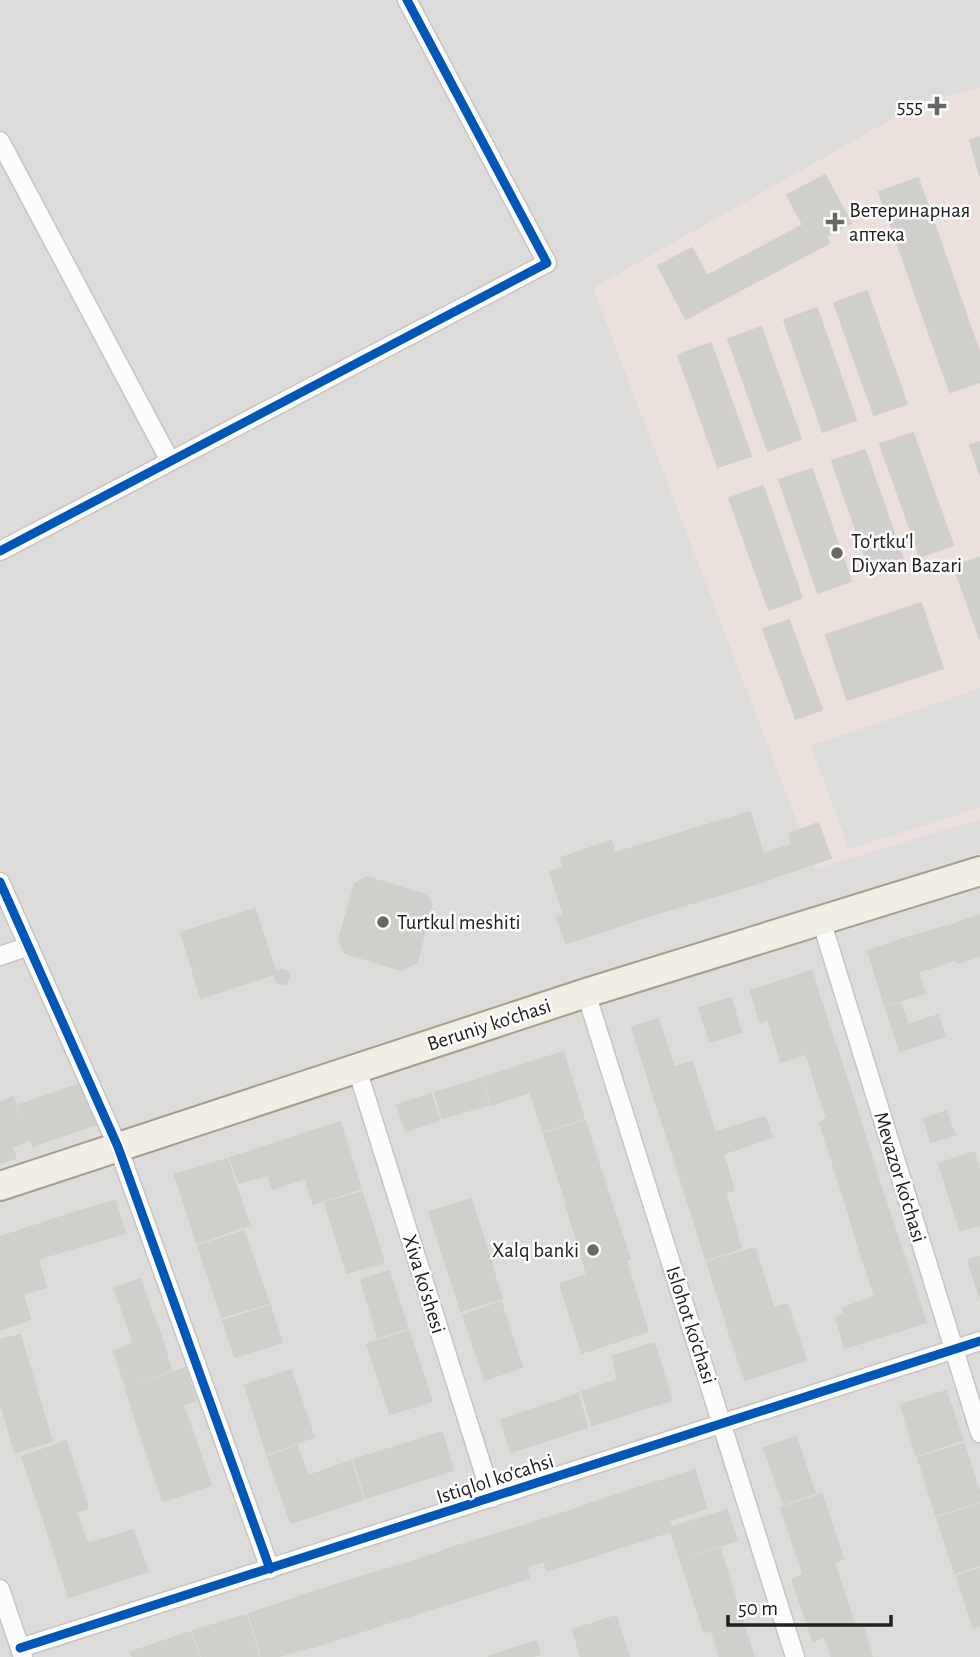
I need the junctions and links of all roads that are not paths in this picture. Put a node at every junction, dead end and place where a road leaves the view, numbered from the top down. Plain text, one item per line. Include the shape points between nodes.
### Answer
1 (407, 0) edge
2 (0, 141) edge
3 (170, 461) junction
4 (0, 551) edge
5 (980, 871) edge
6 (0, 882) edge
7 (821, 920) junction
8 (29, 946) junction
9 (0, 956) edge
10 (586, 993) junction
11 (357, 1069) junction
12 (118, 1147) junction
13 (0, 1186) edge
14 (980, 1341) edge
15 (954, 1350) junction
16 (722, 1425) junction
17 (980, 1433) edge
18 (492, 1498) junction
19 (270, 1569) junction
20 (0, 1589) edge
21 (21, 1653) edge
22 (795, 1657) edge

1 - 3 street via 547,263
2 - 3 street
3 - 4 street
5 - 7 main road, Beruniy ko'chasi
6 - 8 street
7 - 10 main road, Beruniy ko'chasi
7 - 15 street, Mevazor ko'chasi
8 - 9 street
8 - 12 street
10 - 11 main road, Beruniy ko'chasi
10 - 16 street, Islohot ko'chasi
11 - 12 main road, Beruniy ko'chasi
11 - 18 street, Xiva ko'shesi
12 - 13 main road, Beruniy ko'chasi
12 - 19 street
14 - 15 street, Istiqlol ko'cahsi
15 - 16 street, Istiqlol ko'cahsi
15 - 17 street, Mevazor ko'chasi
16 - 18 street, Istiqlol ko'cahsi
16 - 22 street, Islohot ko'chasi
18 - 19 street, Istiqlol ko'cahsi
19 - 21 street, Istiqlol ko'cahsi
20 - 21 street

